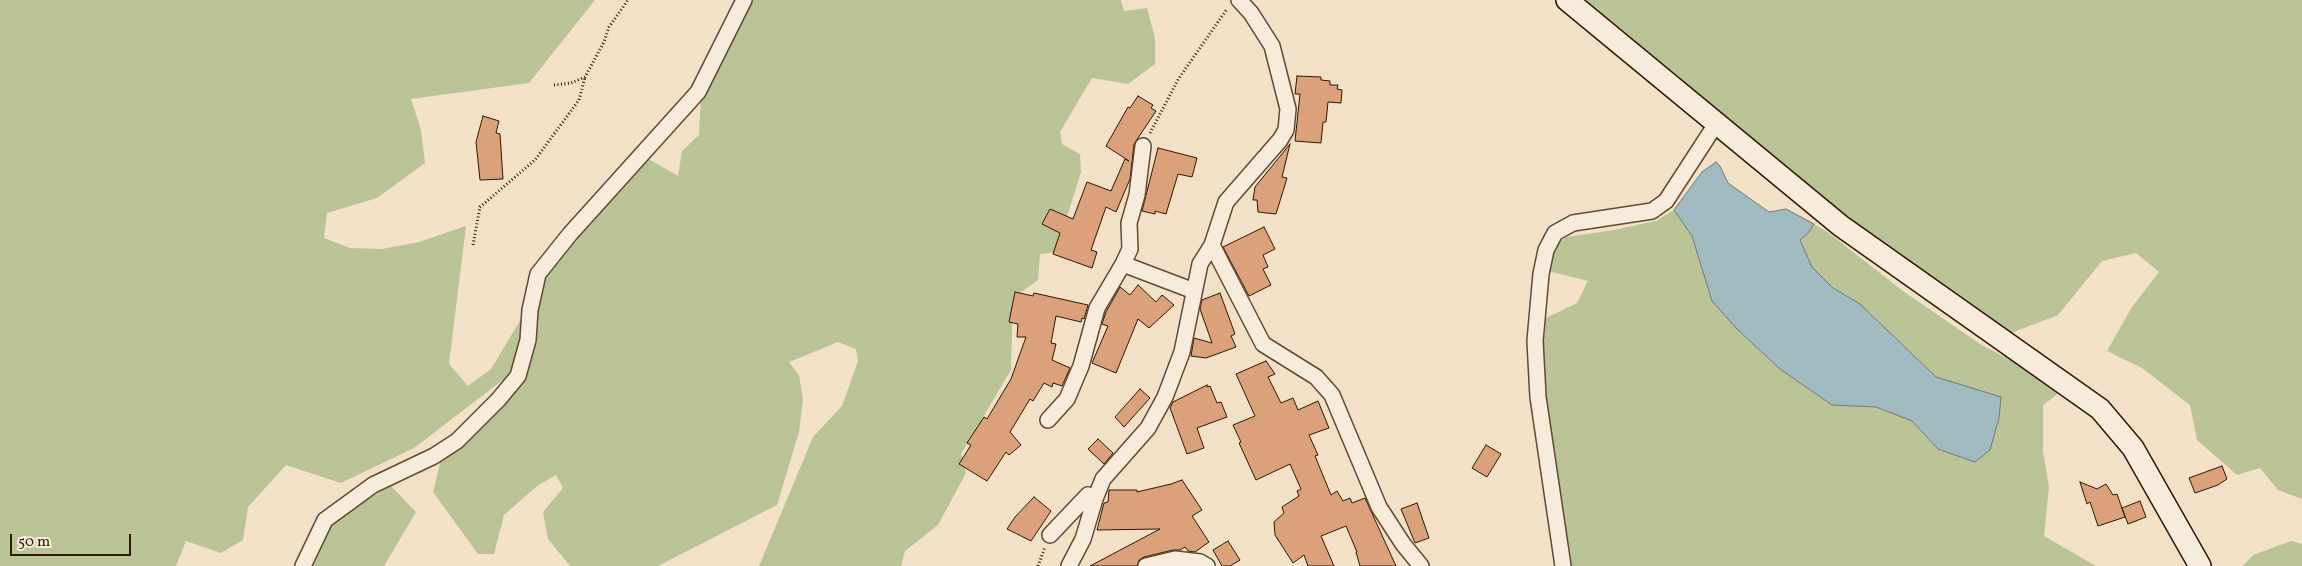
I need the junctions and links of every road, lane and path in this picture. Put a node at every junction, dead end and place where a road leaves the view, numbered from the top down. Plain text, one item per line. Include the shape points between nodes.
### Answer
1 (628, 0) edge
2 (744, 0) edge
3 (1567, 0) edge
4 (1233, 4) edge
5 (585, 77) junction
6 (554, 85) dead end
7 (1716, 124) junction
8 (1144, 146) joint
9 (473, 245) dead end
10 (1212, 245) junction
11 (1123, 264) junction
12 (1194, 291) junction
13 (1048, 420) dead end
14 (1095, 499) junction
15 (1050, 534) dead end
16 (303, 566) edge
17 (1069, 566) edge
18 (1146, 566) edge
19 (1207, 566) edge
20 (1421, 566) edge
21 (1563, 566) edge
22 (2200, 566) edge

1 - 5 path via 609,27
2 - 16 street via 698,92 538,274 530,310 528,340 518,376 457,441 434,456 373,485 325,520
3 - 7 street
4 - 8 path via 1179,78
4 - 10 street via 1251,13 1272,46 1288,109 1286,130 1280,140 1226,202
5 - 6 path
5 - 9 path via 579,100 535,160 480,207
7 - 21 street via 1666,201 1652,211 1573,223 1555,233 1546,250 1534,341 1538,397
7 - 22 street via 1841,226 2100,409 2133,448
8 - 11 street via 1129,223 1130,249
10 - 12 street via 1200,264
10 - 20 street via 1263,344 1316,377 1332,395 1379,507 1402,544
11 - 12 street
11 - 13 street via 1097,308 1081,366 1067,399
12 - 14 street via 1182,352 1165,397 1148,428 1103,479
14 - 15 street via 1088,495
14 - 17 street via 1083,539
18 - 19 street via 1175,559

